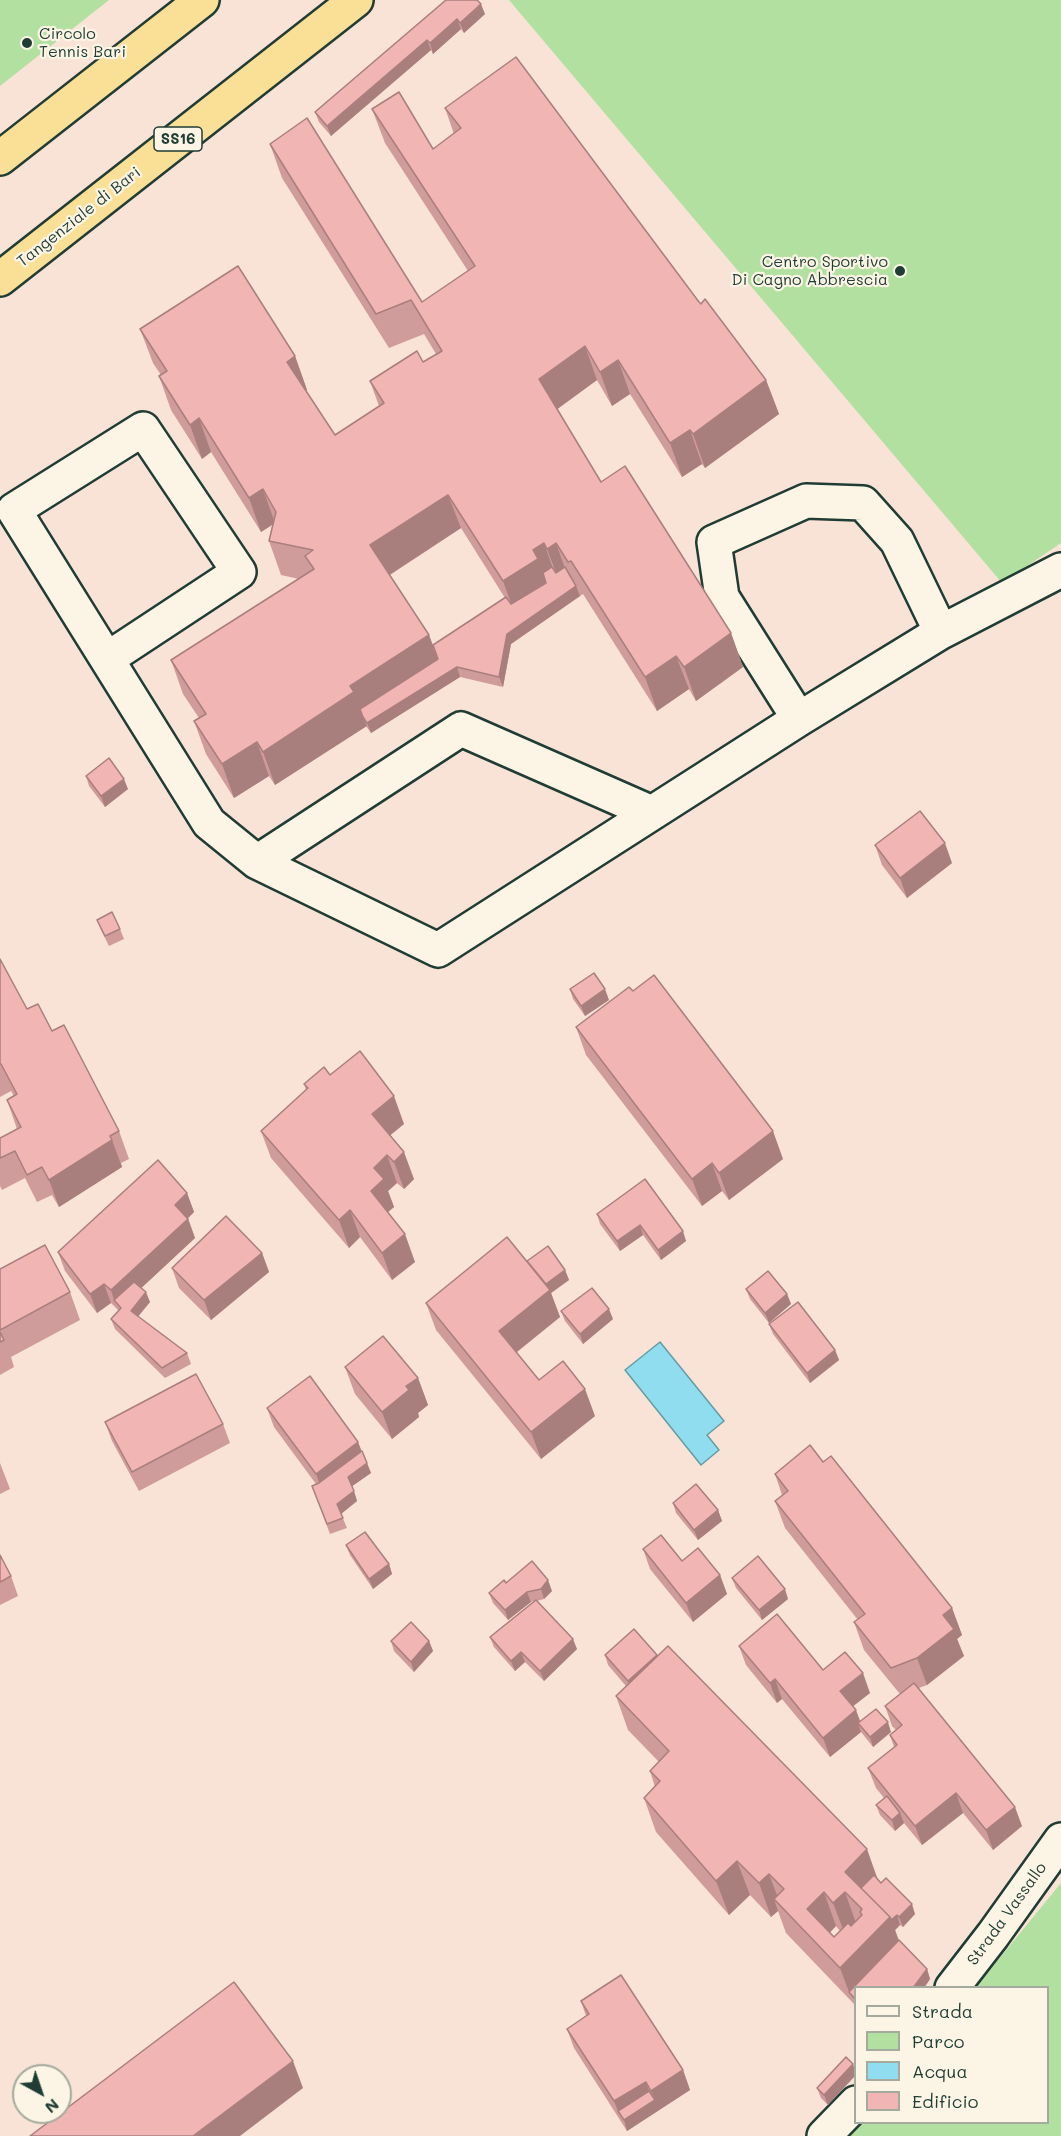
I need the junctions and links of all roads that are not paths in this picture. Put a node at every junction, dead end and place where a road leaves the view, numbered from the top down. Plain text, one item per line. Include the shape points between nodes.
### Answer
1 (202, 0) edge
2 (356, 0) edge
3 (0, 158) edge
4 (0, 279) edge
5 (1061, 570) edge
6 (941, 632) junction
7 (107, 659) junction
8 (799, 719) junction
9 (652, 813) junction
10 (257, 862) junction
11 (1061, 1840) edge
12 (954, 1986) edge
13 (854, 2104) edge
14 (824, 2136) edge

1 - 3 highway
2 - 4 highway, Tangenziale di Bari / SS16
5 - 6 street
6 - 8 street
6 - 8 street via 897,541 863,503 806,501 714,542 722,597
7 - 7 street via 239,572 143,429 14,510
7 - 10 street via 209,823
8 - 9 street
9 - 10 street via 461,729
9 - 10 street via 438,950
11 - 12 street, Strada Vassallo
13 - 14 street

